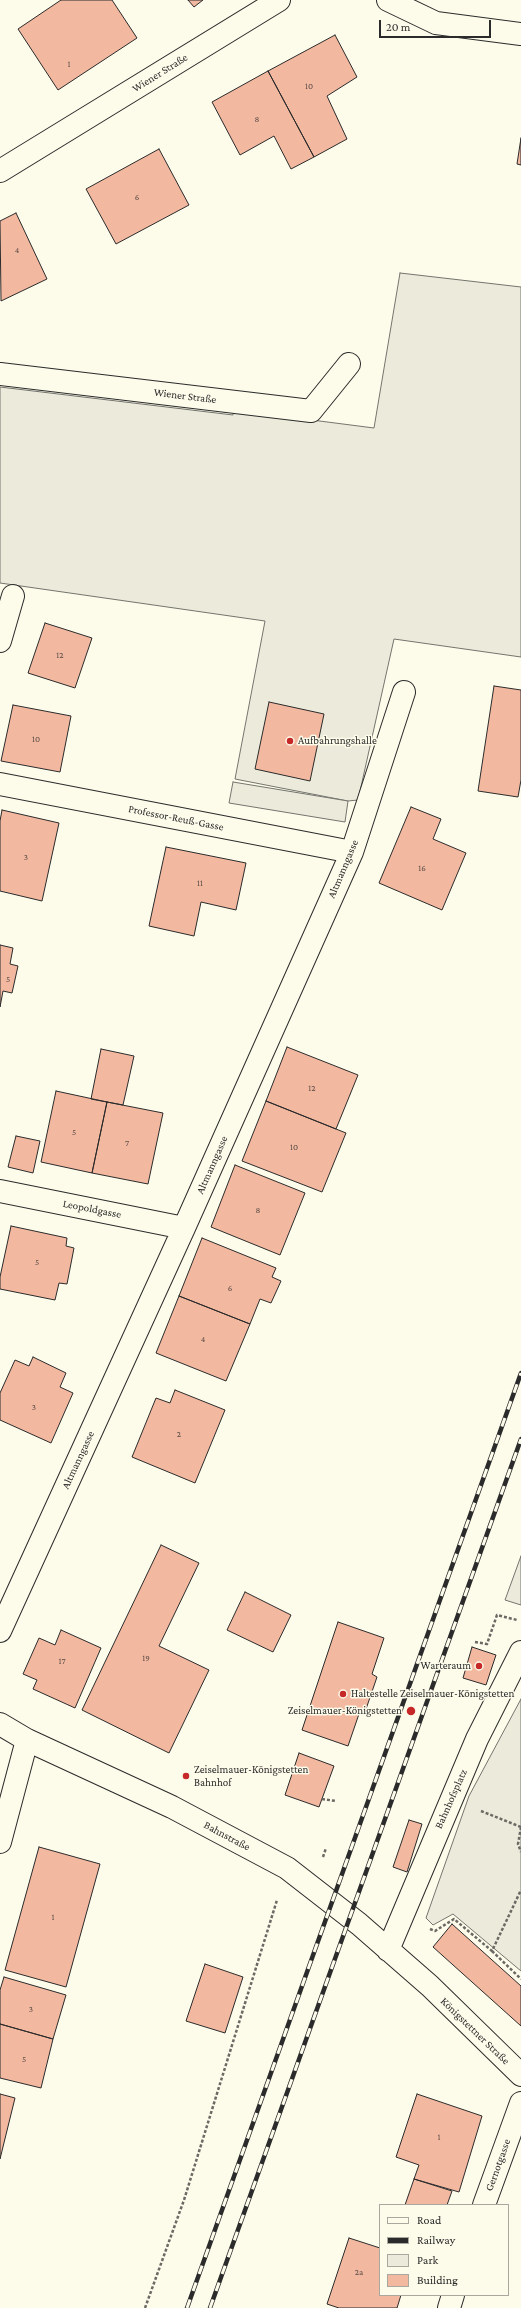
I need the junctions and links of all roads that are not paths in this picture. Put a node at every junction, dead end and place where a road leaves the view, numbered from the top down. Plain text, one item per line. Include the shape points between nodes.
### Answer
1 (279, 0) edge
2 (388, 0) edge
3 (521, 34) edge
4 (0, 171) edge
5 (349, 364) dead end
6 (0, 374) edge
7 (13, 596) dead end
8 (0, 641) edge
9 (404, 692) dead end
10 (0, 784) edge
11 (352, 852) junction
12 (0, 1191) edge
13 (184, 1228) junction
14 (0, 1631) edge
15 (521, 1653) edge
16 (0, 1724) edge
17 (27, 1740) junction
18 (0, 1842) edge
19 (388, 1950) junction
20 (430, 1986) joint
21 (521, 2075) edge
22 (521, 2103) edge
23 (484, 2204) edge
24 (453, 2296) edge
25 (449, 2308) edge

1 - 4 street, Wiener Straße
2 - 3 street via 436,23
5 - 6 street, Wiener Straße via 311,411
7 - 8 street
9 - 11 street, Altmanngasse
10 - 11 street, Professor-Reuß-Gasse
11 - 13 street, Altmanngasse
12 - 13 street, Leopoldgasse
13 - 14 street, Altmanngasse
15 - 19 street, Bahnhofsplatz via 477,1739
16 - 17 street, Bahnstraße
17 - 18 street
17 - 19 street, Bahnstraße via 172,1807 287,1868 350,1916
19 - 20 street, Bahnstraße
20 - 21 street, Königstettner Straße
22 - 23 street, Gernotgasse
24 - 25 street

